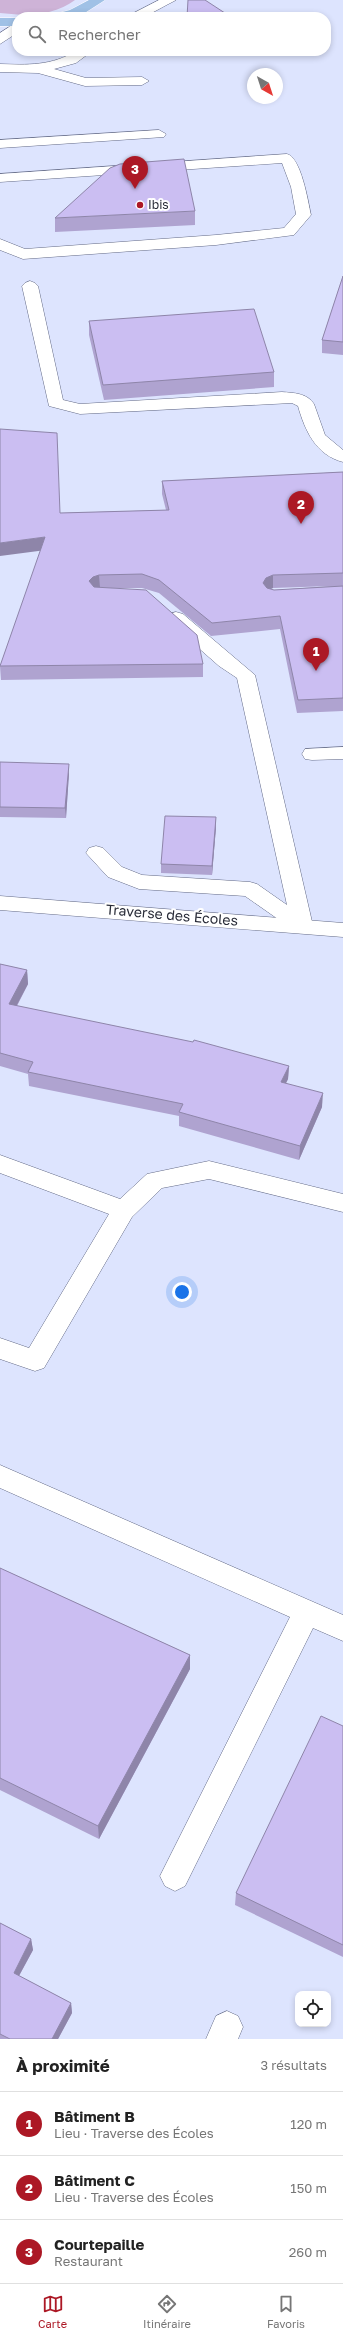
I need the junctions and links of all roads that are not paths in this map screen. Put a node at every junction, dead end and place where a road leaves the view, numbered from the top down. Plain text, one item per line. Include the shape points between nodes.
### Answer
1 (99, 0) edge
2 (170, 0) edge
3 (78, 12) edge
4 (144, 12) edge
5 (0, 22) edge
6 (12, 22) edge
7 (12, 30) edge
8 (0, 40) edge
9 (77, 56) edge
10 (0, 68) edge
11 (39, 69) junction
12 (142, 81) dead end
13 (159, 134) dead end
14 (0, 144) edge
15 (0, 178) edge
16 (0, 244) edge
17 (30, 286) dead end
18 (343, 457) edge
19 (164, 608) edge
20 (343, 752) edge
21 (312, 754) dead end
22 (96, 853) dead end
23 (0, 903) edge
24 (302, 926) junction
25 (343, 930) edge
26 (0, 1164) edge
27 (343, 1203) edge
28 (124, 1210) junction
29 (0, 1348) edge
30 (0, 1476) edge
31 (306, 1613) junction
32 (343, 1628) edge
33 (175, 1876) dead end

1 - 3 main road
2 - 4 street
5 - 6 main road
7 - 8 street
9 - 11 street
10 - 11 street
11 - 12 street via 85,82
13 - 14 street
15 - 16 street via 287,158 298,187 304,215 289,232 216,240 23,254
17 - 18 street via 55,403 80,409 296,398 306,404 314,433 331,451
19 - 24 street via 226,662 246,675
20 - 21 street
22 - 24 street via 115,872 139,882 250,889
23 - 24 street, Traverse des Écoles
24 - 25 street, Traverse des Écoles
26 - 28 street
27 - 28 street via 208,1170 155,1180
28 - 29 street via 35,1361
30 - 31 street
31 - 32 street
31 - 33 street

